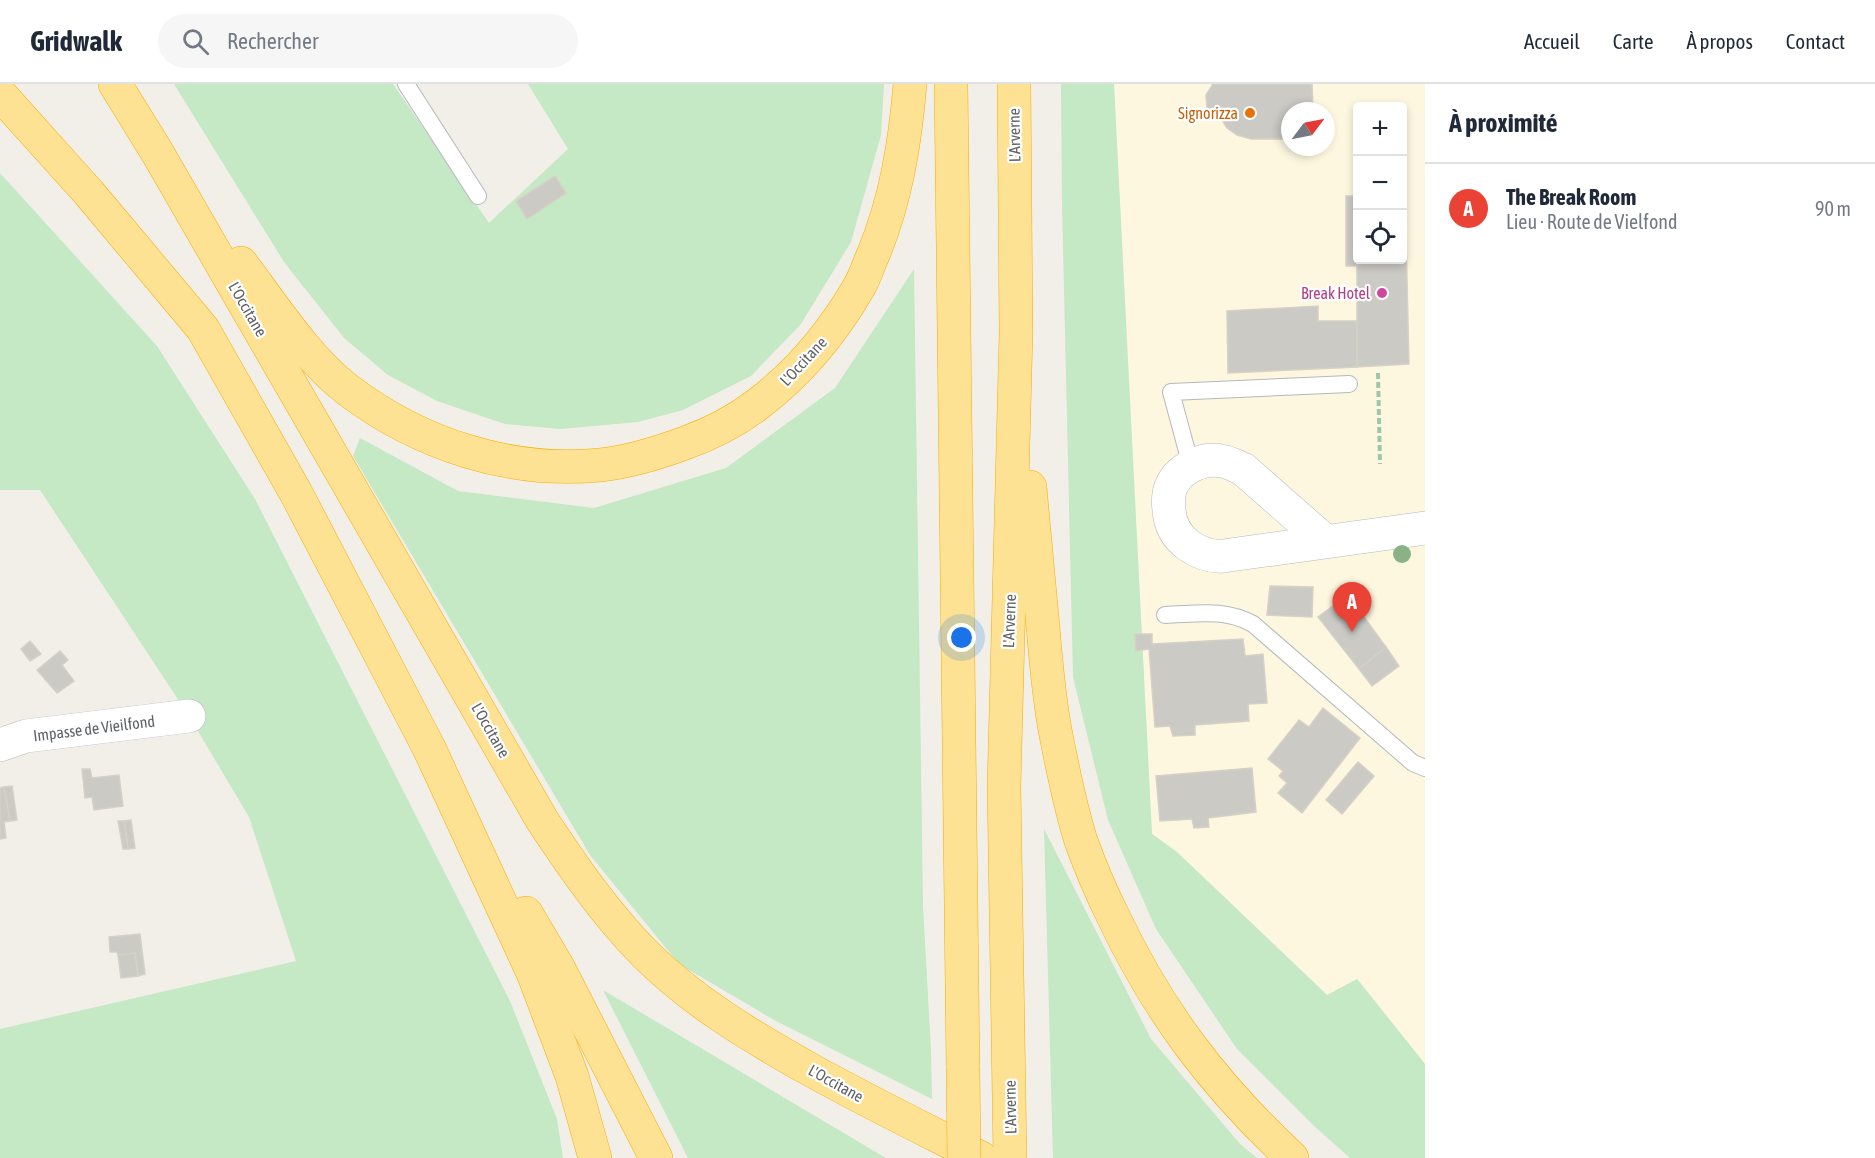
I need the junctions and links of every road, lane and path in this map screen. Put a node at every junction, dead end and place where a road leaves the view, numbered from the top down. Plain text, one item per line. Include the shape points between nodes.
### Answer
1 (115, 84) edge
2 (406, 84) edge
3 (910, 84) edge
4 (951, 84) edge
5 (1014, 84) edge
6 (0, 94) edge
7 (157, 152) junction
8 (478, 196) dead end
9 (1016, 333) junction
10 (1378, 373) dead end
11 (1349, 384) dead end
12 (1380, 464) dead end
13 (1191, 466) junction
14 (1425, 528) edge
15 (1325, 541) junction
16 (1165, 615) dead end
17 (189, 716) dead end
18 (0, 745) edge
19 (429, 748) junction
20 (1425, 768) edge
21 (595, 1158) edge
22 (656, 1158) edge
23 (964, 1158) edge
24 (981, 1158) edge
25 (1010, 1158) edge
26 (1292, 1158) edge

1 - 7 highway, L'Occitane
2 - 8 lane
3 - 7 highway, L'Occitane via 896,183 880,238 861,285 830,331 796,372 756,406 707,435 657,454 600,465 548,466 497,460 442,444 393,420 347,389 308,351
4 - 23 highway, bridge
5 - 9 highway, L'Arverne
6 - 19 highway via 203,329 296,493
7 - 24 highway, L'Occitane via 543,820 617,923 677,983 738,1028 866,1100
9 - 25 highway, L'Arverne via 1004,786
9 - 26 highway via 1047,673 1064,776 1082,842 1108,906 1152,992 1220,1085
10 - 12 path
11 - 13 lane via 1171,392
13 - 15 street via 1220,460 1243,469
13 - 15 street via 1174,481 1168,502 1173,528 1197,551 1223,556
14 - 15 street
16 - 20 lane via 1240,616 1413,763
17 - 18 street, Impasse de Vieilfond via 26,736
19 - 21 highway via 533,973 573,1076
19 - 22 highway via 558,969

